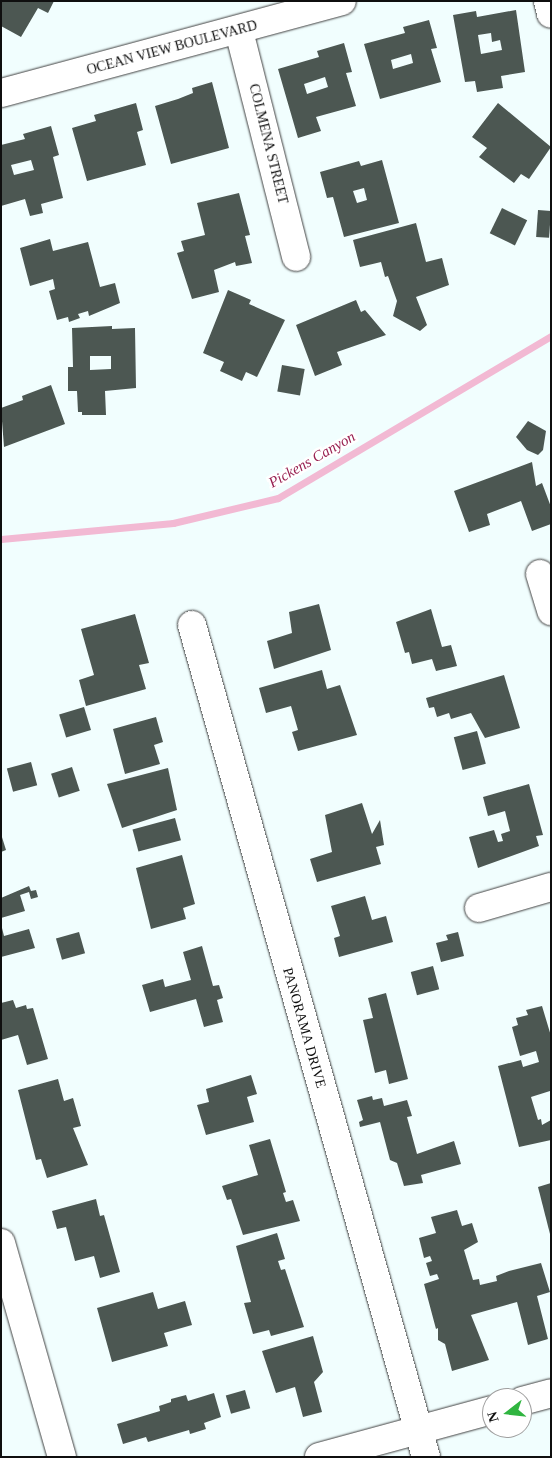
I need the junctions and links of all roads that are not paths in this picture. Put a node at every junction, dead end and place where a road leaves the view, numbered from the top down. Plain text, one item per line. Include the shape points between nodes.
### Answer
1 (342, 1) edge
2 (548, 1) edge
3 (551, 14) edge
4 (239, 31) junction
5 (1, 93) edge
6 (296, 257) dead end
7 (540, 574) dead end
8 (551, 611) edge
9 (192, 625) dead end
10 (551, 887) edge
11 (479, 908) dead end
12 (1, 1244) edge
13 (551, 1393) edge
14 (532, 1398) edge
15 (482, 1413) edge
16 (417, 1431) junction
17 (62, 1457) edge
18 (319, 1457) edge
19 (426, 1457) edge

1 - 4 street, OCEAN VIEW BOULEVARD
2 - 3 street
4 - 5 street, OCEAN VIEW BOULEVARD
4 - 6 street, COLMENA STREET
7 - 8 street
9 - 16 street, PANORAMA DRIVE
10 - 11 street
12 - 17 street
13 - 14 street
15 - 16 street
16 - 18 street
16 - 19 street, PANORAMA DRIVE

